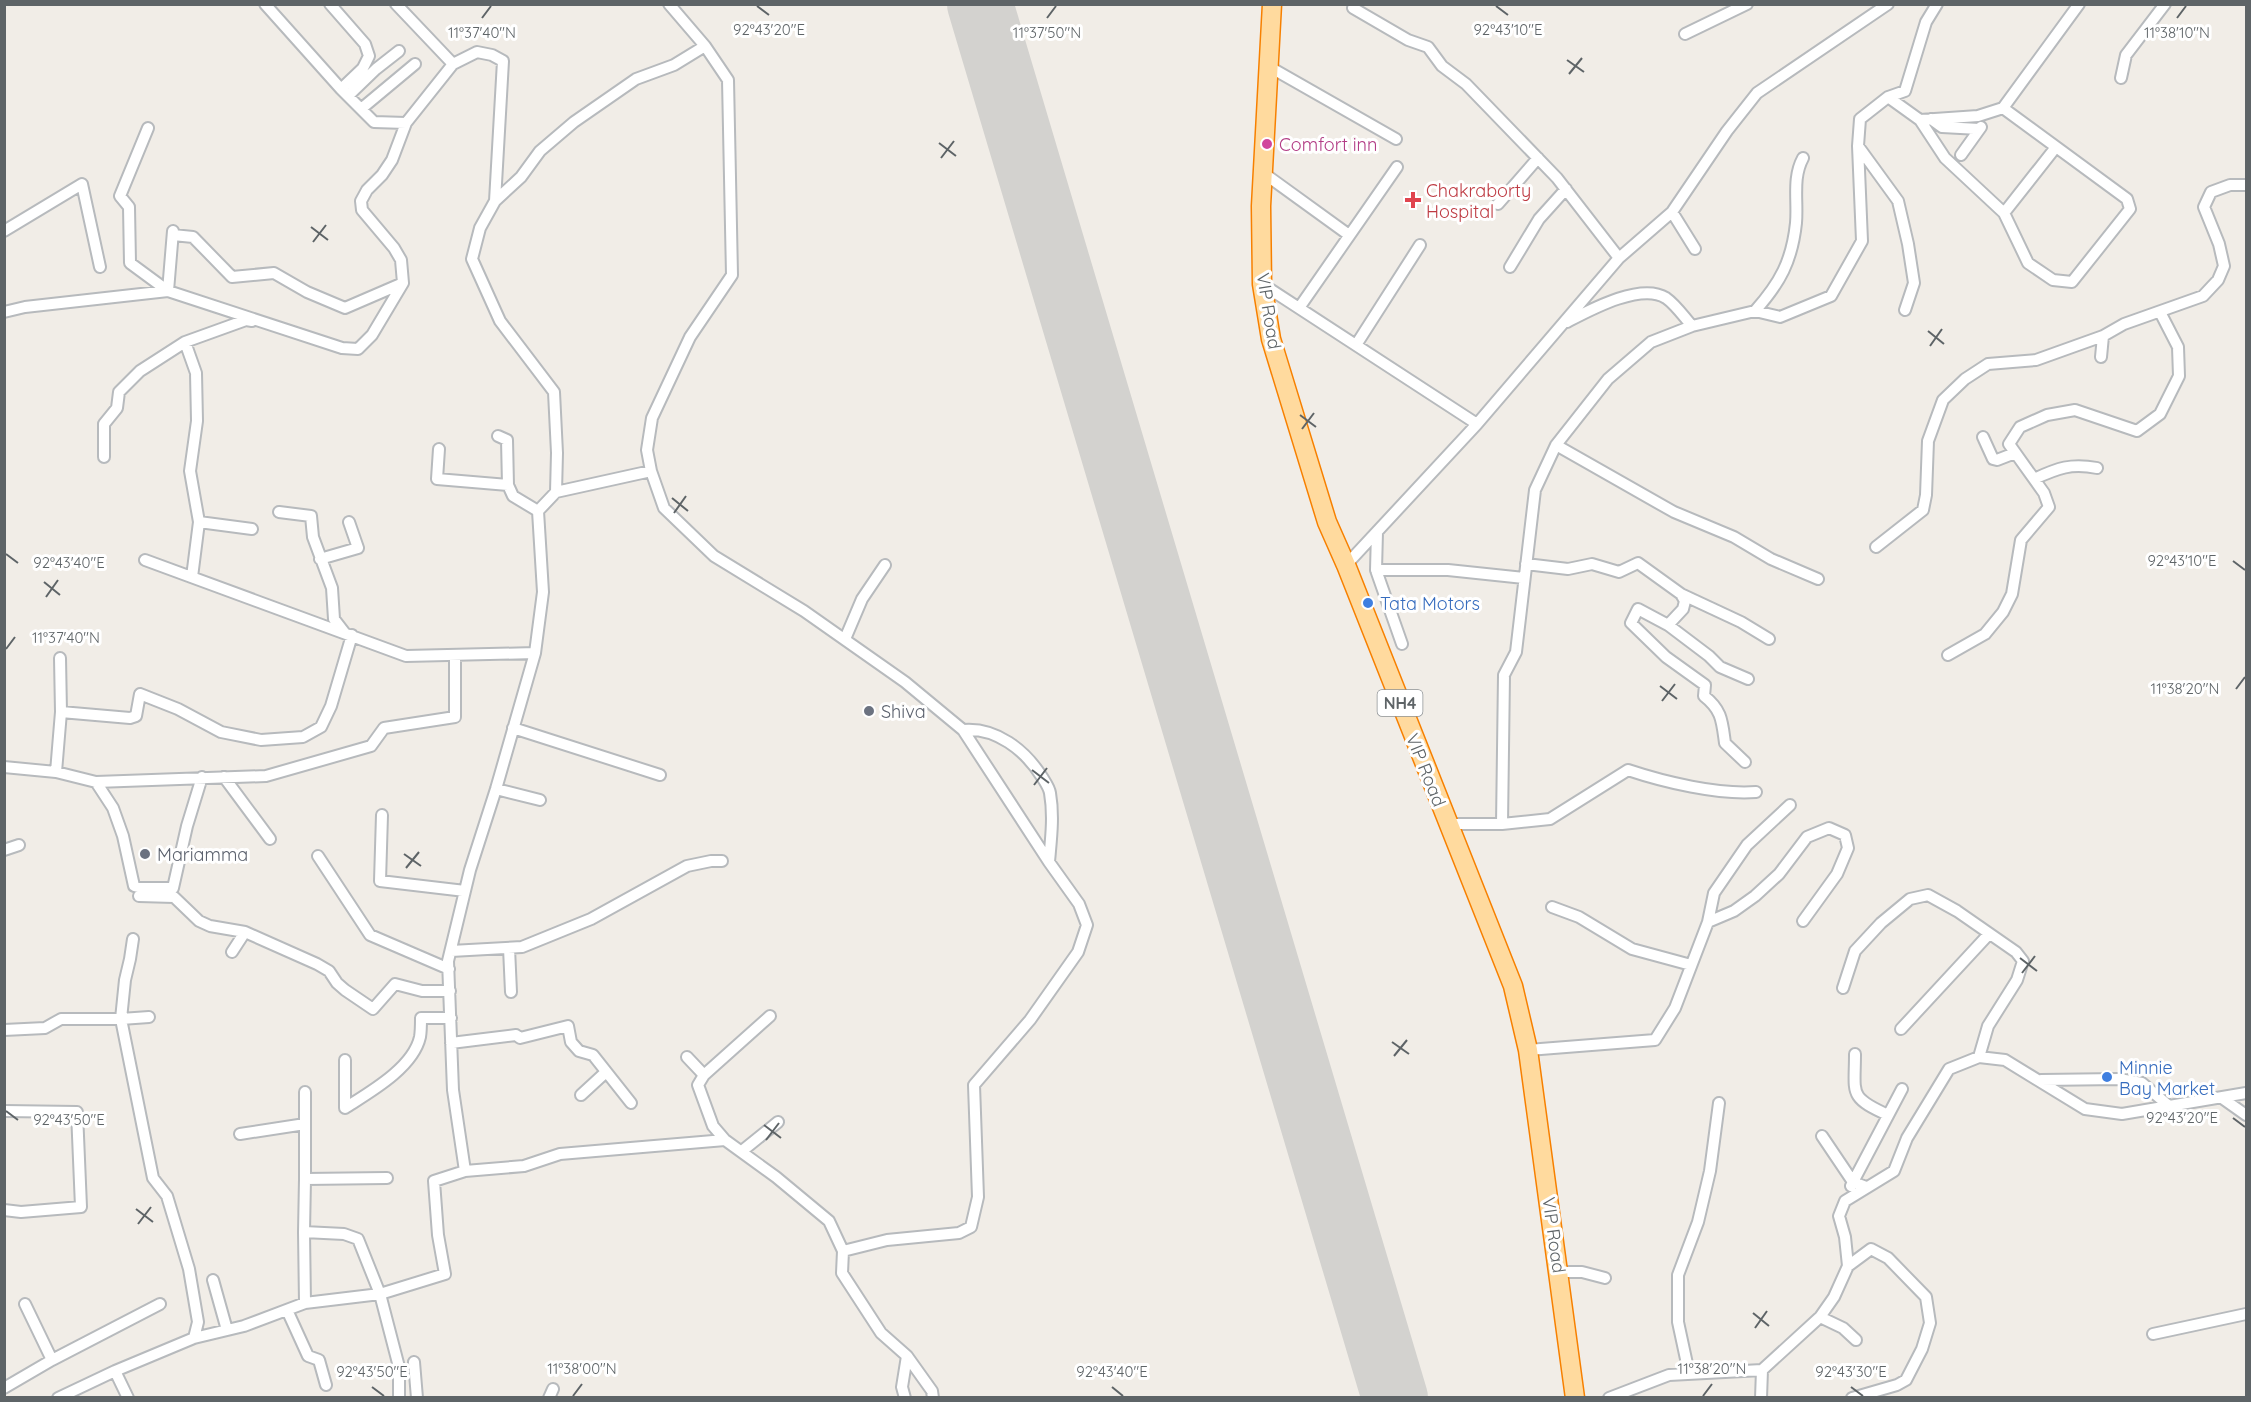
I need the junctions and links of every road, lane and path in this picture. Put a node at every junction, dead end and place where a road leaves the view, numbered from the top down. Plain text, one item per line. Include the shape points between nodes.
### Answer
1 (265, 4) edge
2 (330, 4) edge
3 (396, 4) edge
4 (669, 4) edge
5 (1272, 4) edge
6 (1747, 4) edge
7 (1937, 4) edge
8 (2079, 4) edge
9 (2165, 4) edge
10 (1886, 5) edge
11 (1353, 8) dead end
12 (1685, 34) dead end
13 (705, 46) junction
14 (399, 51) dead end
15 (415, 64) dead end
16 (453, 64) junction
17 (1268, 66) junction
18 (2121, 78) dead end
19 (344, 92) junction
20 (1888, 97) junction
21 (2003, 108) junction
22 (361, 109) junction
23 (1926, 120) junction
24 (406, 123) junction
25 (148, 128) dead end
26 (1396, 139) dead end
27 (1858, 146) junction
28 (2056, 147) junction
29 (1961, 154) dead end
30 (1538, 158) junction
31 (1803, 158) dead end
32 (1397, 167) dead end
33 (1262, 171) junction
34 (2247, 185) edge
35 (1566, 189) junction
36 (495, 201) junction
37 (1498, 204) dead end
38 (1672, 212) junction
39 (2004, 213) junction
40 (4, 231) edge
41 (1349, 235) junction
42 (1420, 245) dead end
43 (1695, 249) dead end
44 (1619, 258) junction
45 (100, 267) dead end
46 (1510, 267) dead end
47 (403, 283) junction
48 (1262, 284) junction
49 (168, 291) junction
50 (1299, 308) junction
51 (1905, 310) dead end
52 (1755, 311) junction
53 (4, 312) edge
54 (2160, 312) junction
55 (262, 322) junction
56 (1562, 325) junction
57 (1692, 326) junction
58 (2103, 336) junction
59 (185, 342) junction
60 (1356, 345) junction
61 (2101, 357) dead end
62 (1477, 424) junction
63 (498, 436) dead end
64 (1983, 437) dead end
65 (1556, 445) junction
66 (439, 449) dead end
67 (2014, 453) junction
68 (104, 457) dead end
69 (2097, 468) dead end
70 (651, 471) junction
71 (2034, 479) junction
72 (508, 485) junction
73 (556, 492) junction
74 (538, 511) junction
75 (279, 512) dead end
76 (199, 522) junction
77 (349, 522) dead end
78 (252, 529) dead end
79 (1377, 532) junction
80 (1876, 547) dead end
81 (320, 559) junction
82 (145, 560) dead end
83 (1526, 564) junction
84 (885, 565) dead end
85 (1346, 565) junction
86 (1376, 570) junction
87 (192, 577) junction
88 (1524, 578) junction
89 (1818, 579) dead end
90 (1681, 594) junction
91 (1668, 625) junction
92 (348, 634) junction
93 (845, 639) junction
94 (1769, 639) dead end
95 (1402, 644) dead end
96 (535, 653) junction
97 (455, 655) junction
98 (1948, 655) dead end
99 (60, 658) dead end
100 (1748, 680) dead end
101 (61, 712) junction
102 (513, 728) junction
103 (963, 730) junction
104 (1745, 762) dead end
105 (4, 767) edge
106 (56, 772) junction
107 (660, 775) dead end
108 (202, 777) junction
109 (224, 777) junction
110 (96, 782) junction
111 (496, 789) junction
112 (1756, 792) dead end
113 (540, 800) dead end
114 (1790, 806) dead end
115 (382, 815) dead end
116 (1448, 824) junction
117 (1502, 824) junction
118 (270, 839) dead end
119 (19, 845) dead end
120 (4, 850) edge
121 (318, 856) dead end
122 (722, 861) dead end
123 (1049, 862) junction
124 (465, 891) junction
125 (140, 896) dead end
126 (1552, 907) dead end
127 (1803, 921) dead end
128 (1708, 922) junction
129 (244, 932) junction
130 (1989, 934) junction
131 (133, 939) dead end
132 (509, 948) junction
133 (451, 951) junction
134 (232, 952) dead end
135 (1691, 965) junction
136 (448, 969) junction
137 (1843, 988) dead end
138 (450, 991) junction
139 (511, 992) dead end
140 (770, 1016) dead end
141 (149, 1017) dead end
142 (450, 1018) junction
143 (121, 1019) junction
144 (1901, 1029) dead end
145 (4, 1030) edge
146 (451, 1043) junction
147 (1528, 1050) junction
148 (1855, 1054) dead end
149 (687, 1057) dead end
150 (1979, 1057) junction
151 (345, 1060) dead end
152 (606, 1072) junction
153 (704, 1075) junction
154 (2041, 1080) junction
155 (1902, 1089) dead end
156 (305, 1092) dead end
157 (2247, 1093) edge
158 (581, 1095) dead end
159 (2222, 1098) junction
160 (631, 1103) dead end
161 (1719, 1103) dead end
162 (2169, 1106) junction
163 (4, 1111) edge
164 (1887, 1115) junction
165 (2247, 1115) edge
166 (778, 1122) dead end
167 (305, 1124) junction
168 (240, 1134) dead end
169 (1822, 1136) dead end
170 (725, 1140) junction
171 (742, 1151) junction
172 (465, 1171) junction
173 (387, 1178) dead end
174 (304, 1179) junction
175 (1852, 1182) junction
176 (1866, 1187) junction
177 (1845, 1201) junction
178 (4, 1210) edge
179 (304, 1232) junction
180 (843, 1251) junction
181 (1848, 1266) junction
182 (1559, 1272) junction
183 (1605, 1278) dead end
184 (213, 1280) dead end
185 (380, 1294) junction
186 (305, 1303) junction
187 (25, 1304) dead end
188 (160, 1304) dead end
189 (287, 1310) junction
190 (2247, 1314) edge
191 (1820, 1317) junction
192 (227, 1330) junction
193 (2153, 1334) dead end
194 (194, 1338) junction
195 (1856, 1340) dead end
196 (907, 1356) junction
197 (52, 1360) junction
198 (414, 1362) dead end
199 (1762, 1370) junction
200 (115, 1371) junction
201 (1689, 1373) junction
202 (326, 1385) dead end
203 (4, 1388) edge
204 (58, 1398) edge
205 (128, 1398) edge
206 (399, 1398) edge
207 (417, 1398) edge
208 (905, 1398) edge
209 (933, 1398) edge
210 (1575, 1398) edge
211 (1609, 1398) edge
212 (1761, 1398) edge
213 (1852, 1398) edge

1 - 19 street
2 - 19 street via 365,44 369,56
3 - 16 street
4 - 13 street
5 - 17 highway, VIP Road / NH4
6 - 12 street
7 - 20 street via 1926,22 1905,91
8 - 21 street
9 - 18 street via 2126,55
10 - 38 street via 1757,93
11 - 30 street via 1408,40 1428,47 1442,66 1466,84
13 - 36 street via 674,65 636,79 574,122 540,151 522,177
13 - 70 street via 728,80 732,275 690,336 652,418 647,450
14 - 19 street
15 - 22 street
16 - 24 street
16 - 36 street via 477,52 503,61
17 - 26 street
17 - 33 highway, VIP Road / NH4
19 - 22 street
20 - 23 street
20 - 27 street via 1860,119
21 - 23 street via 1978,116
21 - 28 street
22 - 24 street via 374,122
23 - 29 street via 1942,127 1982,126
23 - 39 street via 1945,159
24 - 47 street via 392,160 361,201 362,210 402,260
25 - 49 street via 120,196 129,207 130,263
27 - 51 street via 1898,201 1914,283
27 - 52 street via 1862,241 1831,296 1780,317
28 - 39 street
28 - 39 street via 2127,199 2130,209 2072,282 2053,280 2028,263
30 - 35 street
30 - 37 street
31 - 52 street via 1797,169 1796,223 1788,260 1775,288
32 - 41 street
33 - 41 street
33 - 48 highway, VIP Road / NH4
34 - 54 street via 2230,185 2211,192 2204,207 2224,266 2218,280 2203,296
35 - 44 street
35 - 46 street via 1539,219
36 - 73 street via 480,228 472,259 500,321 554,392
38 - 43 street
38 - 44 street
40 - 45 street via 82,184
41 - 50 street
42 - 60 street
44 - 56 street
47 - 49 street via 345,308 274,273 232,277 193,237 173,233
47 - 55 street via 372,335 358,349 342,348
48 - 50 street
48 - 85 highway, VIP Road / NH4 via 1272,339 1316,488
49 - 53 street
49 - 55 street
50 - 60 street
52 - 57 street
54 - 58 street
54 - 67 street via 2178,347 2179,376 2160,414 2138,431 2074,410 2047,415 2020,427 2008,444
55 - 59 street via 246,320
56 - 57 street via 1604,303 1645,293 1664,297
56 - 62 street
57 - 65 street via 1651,342 1608,379
58 - 61 street
58 - 80 street via 2036,360 1988,364 1965,379 1943,400 1928,441 1923,510
59 - 68 street via 140,371 119,392 117,408 104,424
59 - 76 street via 196,373 197,421 190,471
60 - 62 street
62 - 79 street
63 - 72 street via 507,440
64 - 67 street via 1993,459
65 - 83 street via 1535,490
65 - 89 street via 1674,512
66 - 72 street via 437,479
67 - 71 street
69 - 71 street via 2078,465
70 - 73 street
70 - 93 street via 664,508 714,556
71 - 98 street via 2049,507 2022,540 2012,594 1985,634
72 - 74 street via 513,496
73 - 74 street
74 - 96 street via 543,592
75 - 81 street via 311,516
76 - 78 street
76 - 87 street
77 - 81 street via 358,548
79 - 85 street
79 - 86 street
81 - 92 street via 332,588 334,619
82 - 87 street
83 - 88 street
83 - 90 street via 1568,568 1592,564 1619,572 1638,563
84 - 93 street via 862,599
85 - 116 highway, VIP Road / NH4
86 - 88 street via 1448,570
86 - 95 street
87 - 92 street
88 - 117 street via 1516,652 1504,675
90 - 91 street via 1685,601 1683,609
90 - 94 street
91 - 100 street via 1720,667
91 - 104 street via 1638,609 1631,623 1666,657 1705,686 1704,696 1716,706 1725,743
92 - 97 street via 406,656
92 - 101 street via 331,706 321,727 303,737 261,740 221,732 140,694 136,716 130,718
93 - 103 street
96 - 97 street
96 - 102 street
97 - 109 street via 454,717 384,728 371,746 304,767 266,776
99 - 101 street
101 - 106 street
102 - 107 street
102 - 111 street
103 - 123 street
103 - 123 street via 979,729 1006,740 1033,764 1050,790 1053,828
105 - 106 street
106 - 110 street
108 - 109 street
108 - 110 street
108 - 110 street via 173,888 134,886 113,808
109 - 118 street
111 - 113 street
111 - 124 street
112 - 117 street via 1735,794 1628,770 1550,819
114 - 128 street via 1747,844 1714,893
115 - 124 street via 380,881
116 - 117 street
116 - 147 highway, VIP Road / NH4 via 1513,986
119 - 120 street
121 - 136 street via 370,935
122 - 132 street via 687,866 591,919 522,947
123 - 180 street via 1079,904 1087,926 1078,952 1030,1020 974,1085 978,1197 971,1227 959,1233 887,1240
124 - 133 street
125 - 129 street via 174,897 199,921
126 - 135 street via 1579,917 1632,949
127 - 128 street via 1837,874 1848,848 1845,835 1829,828 1807,837 1779,874 1755,896
128 - 135 street
129 - 134 street
129 - 138 street via 329,971 337,983 373,1009 395,984 422,991
130 - 137 street via 1928,895 1910,899 1855,951
130 - 144 street
130 - 150 street via 2023,961 2017,980 1988,1026
131 - 143 street
132 - 133 street
132 - 139 street
133 - 136 street
135 - 147 street via 1675,1008 1655,1040
136 - 138 street
138 - 142 street
140 - 153 street
141 - 143 street
142 - 146 street
142 - 151 street via 421,1018 419,1039 406,1062 345,1108
143 - 145 street via 61,1019 45,1028
143 - 194 street via 153,1178 167,1196 189,1269 198,1322
146 - 152 street via 516,1035 520,1038 568,1026 571,1042 579,1051 593,1054
146 - 172 street via 453,1090
147 - 182 highway, VIP Road / NH4
148 - 164 street via 1855,1091 1862,1104
149 - 153 street
150 - 154 street via 2005,1060
150 - 176 street via 1950,1069 1907,1138 1894,1171
152 - 158 street
152 - 160 street
153 - 170 street via 698,1085 713,1126
154 - 162 street via 2119,1079 2142,1083
154 - 162 street via 2085,1109 2122,1114
155 - 164 street
156 - 167 street
157 - 159 street
159 - 162 street
159 - 165 street
161 - 201 street via 1698,1222 1678,1275 1678,1322
163 - 178 street via 77,1112 81,1207
164 - 175 street
166 - 171 street
167 - 168 street
167 - 174 street
169 - 175 street
170 - 171 street
170 - 172 street via 560,1154 524,1166
171 - 180 street via 829,1221
172 - 185 street via 434,1181 445,1274
173 - 174 street
174 - 179 street
175 - 176 street
175 - 177 street
176 - 177 street
177 - 181 street via 1839,1216
179 - 185 street via 344,1234 358,1239
179 - 186 street
180 - 196 street via 842,1273 881,1333
181 - 191 street
181 - 213 street via 1871,1249 1888,1258 1926,1297 1930,1323 1906,1380
182 - 183 street
182 - 210 highway, VIP Road / NH4
184 - 192 street
185 - 186 street
185 - 206 street via 399,1367
186 - 189 street
187 - 197 street
188 - 197 street
189 - 192 street
189 - 202 street via 308,1356 319,1360
190 - 193 street
191 - 195 street via 1843,1328
191 - 199 street
192 - 194 street
194 - 200 street
196 - 208 street via 902,1387
196 - 209 street
197 - 203 street
198 - 207 street
199 - 201 street
199 - 212 street
200 - 204 street
200 - 205 street
201 - 211 street via 1669,1375

